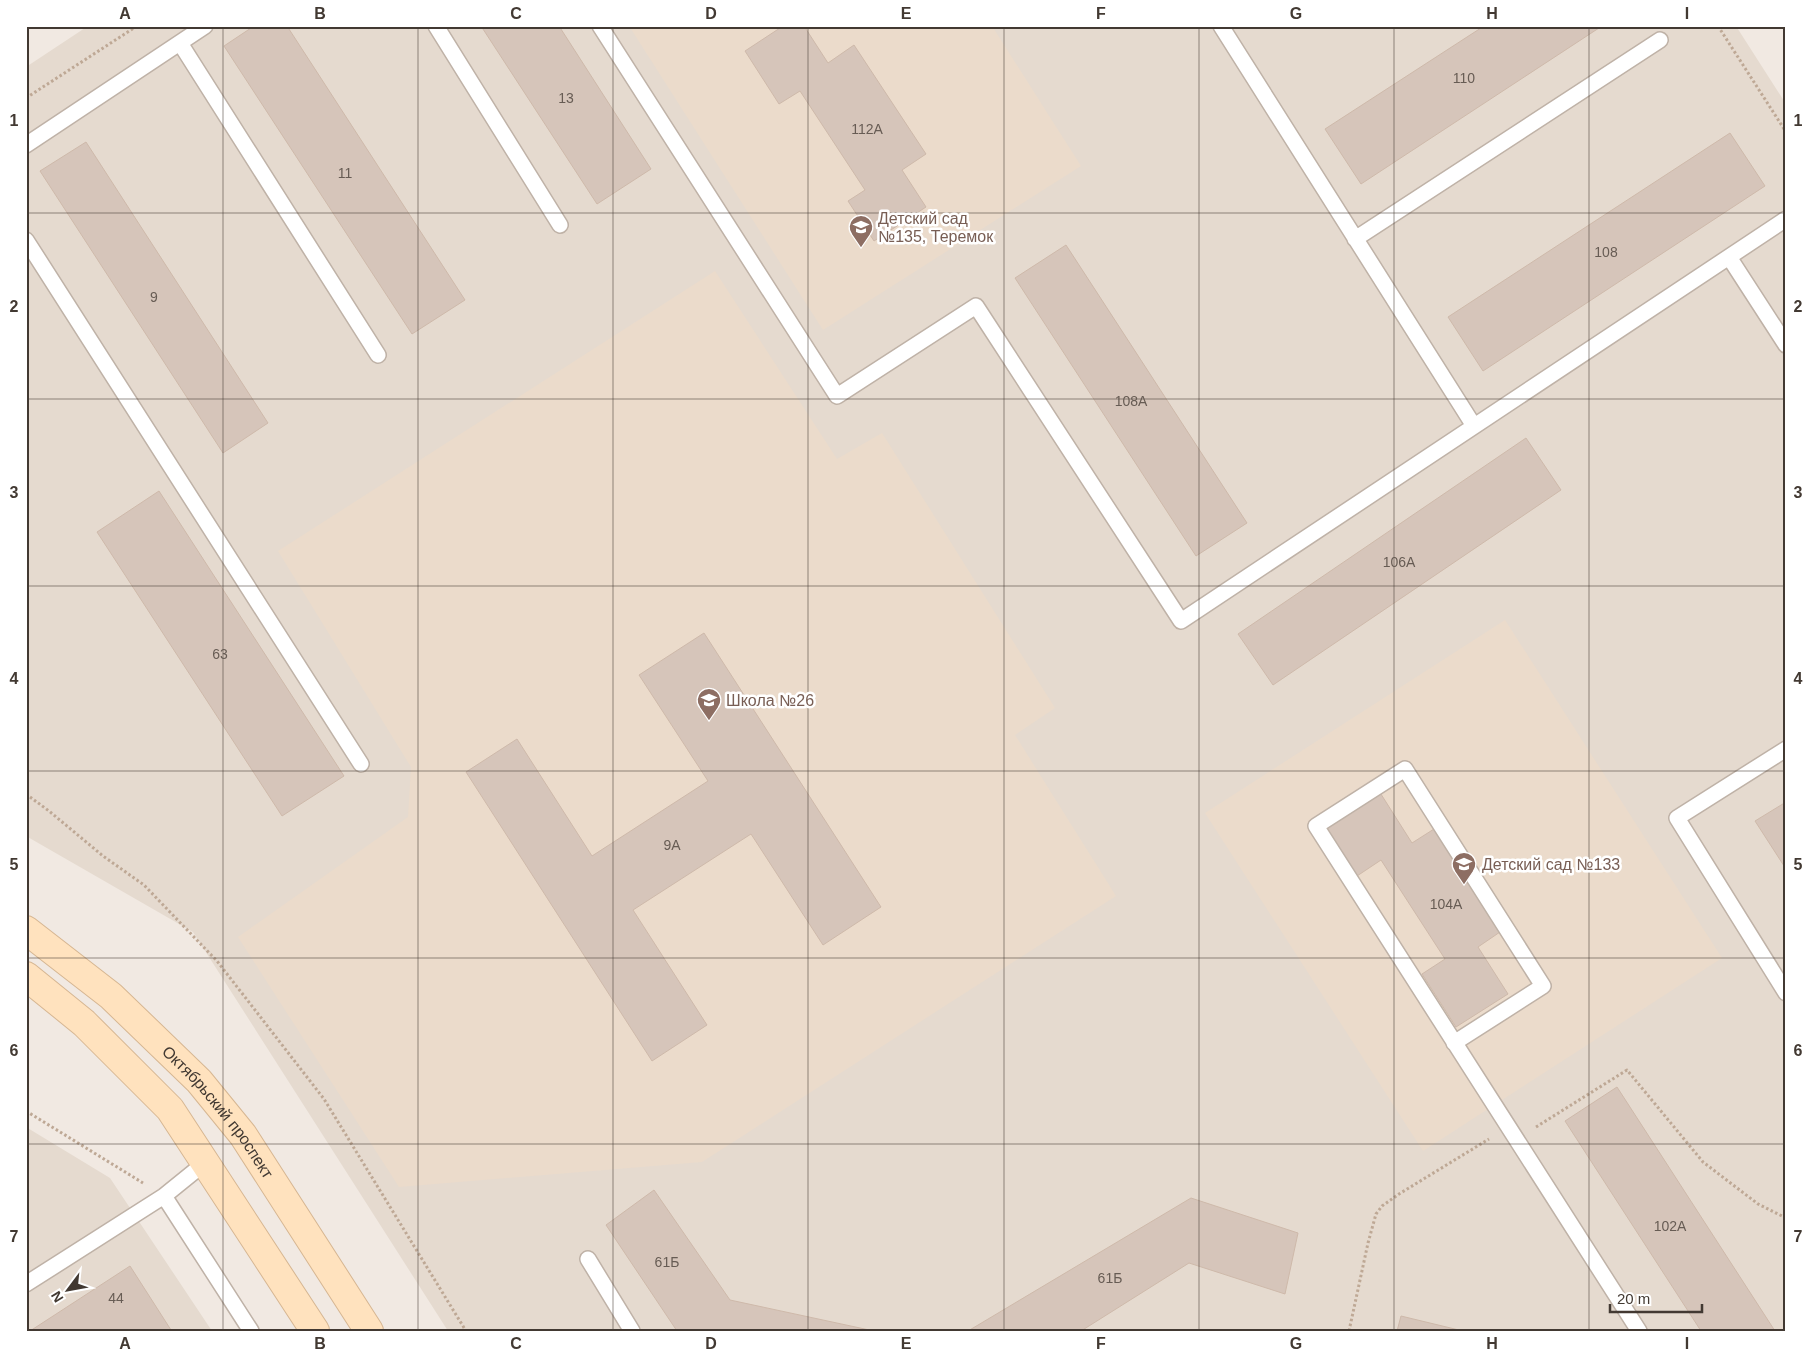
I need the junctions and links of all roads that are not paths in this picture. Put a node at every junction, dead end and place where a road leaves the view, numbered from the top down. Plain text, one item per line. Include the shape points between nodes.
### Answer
1 (206, 26) edge
2 (436, 26) edge
3 (600, 26) edge
4 (1221, 26) edge
5 (1660, 40) dead end
6 (180, 43) junction
7 (26, 145) edge
8 (1786, 219) edge
9 (560, 225) dead end
10 (1355, 239) junction
11 (26, 240) edge
12 (1729, 257) junction
13 (1786, 345) edge
14 (378, 355) dead end
15 (1474, 426) junction
16 (1786, 748) edge
17 (361, 764) dead end
18 (26, 930) edge
19 (26, 976) edge
20 (1786, 993) edge
21 (1454, 1043) junction
22 (206, 1162) junction
23 (164, 1196) junction
24 (588, 1259) dead end
25 (26, 1284) edge
26 (251, 1331) edge
27 (314, 1331) edge
28 (369, 1331) edge
29 (632, 1331) edge
30 (1639, 1331) edge

1 - 6 lane
2 - 9 lane
3 - 15 lane via 837,396 976,306 1181,621
4 - 10 lane
5 - 10 lane
6 - 7 lane
6 - 14 lane
8 - 12 lane
10 - 15 lane
11 - 17 lane
12 - 13 lane
12 - 15 lane
16 - 20 lane via 1677,818
18 - 28 main road, Октябрьский проспект via 112,996 199,1081 242,1134
19 - 22 main road, Октябрьский проспект via 84,1023 170,1109
21 - 21 lane via 1316,826 1405,769 1543,986
21 - 30 lane
22 - 23 lane
22 - 27 main road, Октябрьский проспект
23 - 25 lane
23 - 26 lane
24 - 29 lane

